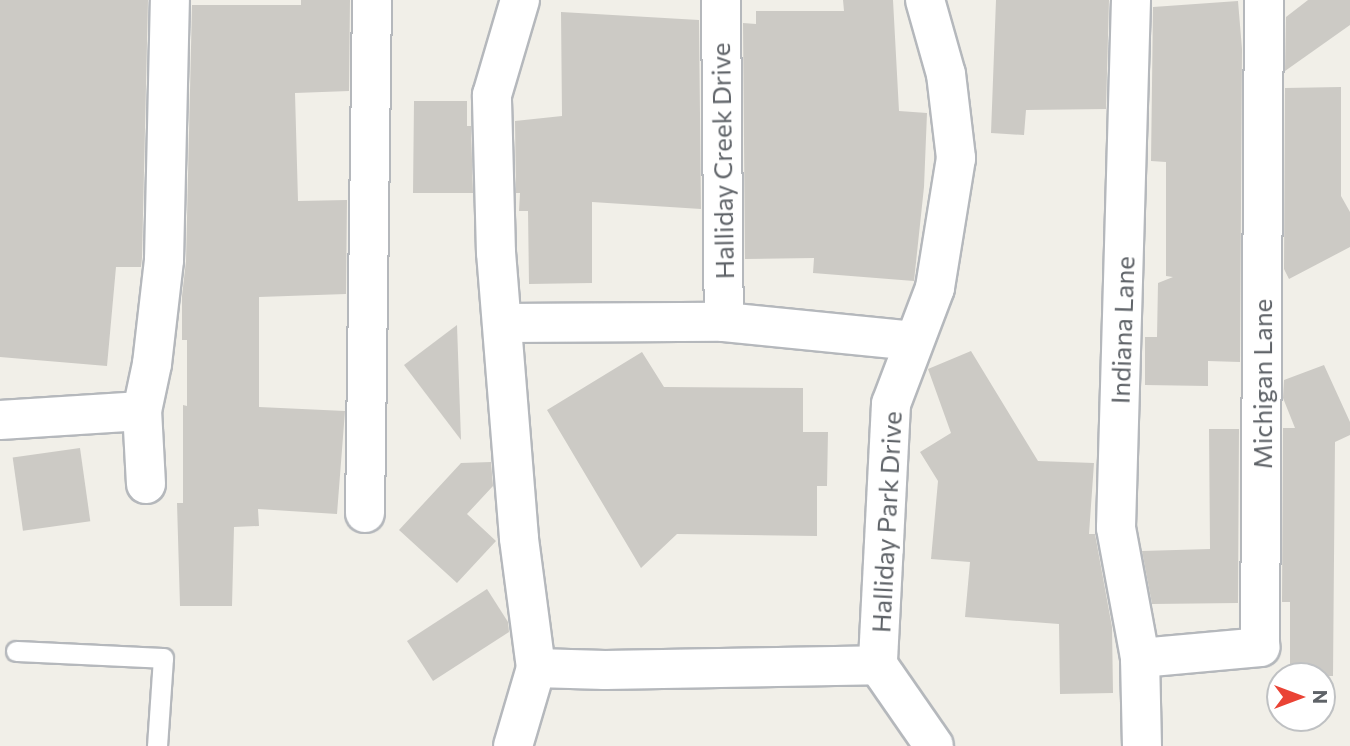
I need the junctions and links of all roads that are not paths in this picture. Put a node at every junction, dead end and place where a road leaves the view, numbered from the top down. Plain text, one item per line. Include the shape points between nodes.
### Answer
1 (170, 0) edge
2 (372, 0) edge
3 (520, 0) edge
4 (721, 0) edge
5 (925, 0) edge
6 (1131, 0) edge
7 (1264, 0) edge
8 (724, 322) junction
9 (503, 323) junction
10 (914, 341) junction
11 (142, 411) junction
12 (0, 420) edge
13 (146, 484) dead end
14 (365, 513) dead end
15 (16, 651) dead end
16 (1140, 657) junction
17 (878, 665) junction
18 (536, 668) junction
19 (158, 746) edge
20 (513, 746) edge
21 (934, 746) edge
22 (1142, 746) edge

1 - 11 street via 164,260
2 - 14 street
3 - 9 street via 492,95 496,253
4 - 8 street, Halliday Creek Drive
5 - 10 street, Halliday Park Drive via 946,74 956,158 935,288
6 - 16 street, Indiana Lane via 1116,528
7 - 16 street, Michigan Lane via 1260,648
8 - 9 street
8 - 10 street
9 - 18 street via 519,538
10 - 17 street, Halliday Park Drive via 891,404
11 - 12 street
11 - 13 street
15 - 19 lane via 163,657
16 - 22 street, Indiana Lane
17 - 18 street
17 - 21 street, Halliday Park Drive
18 - 20 street

